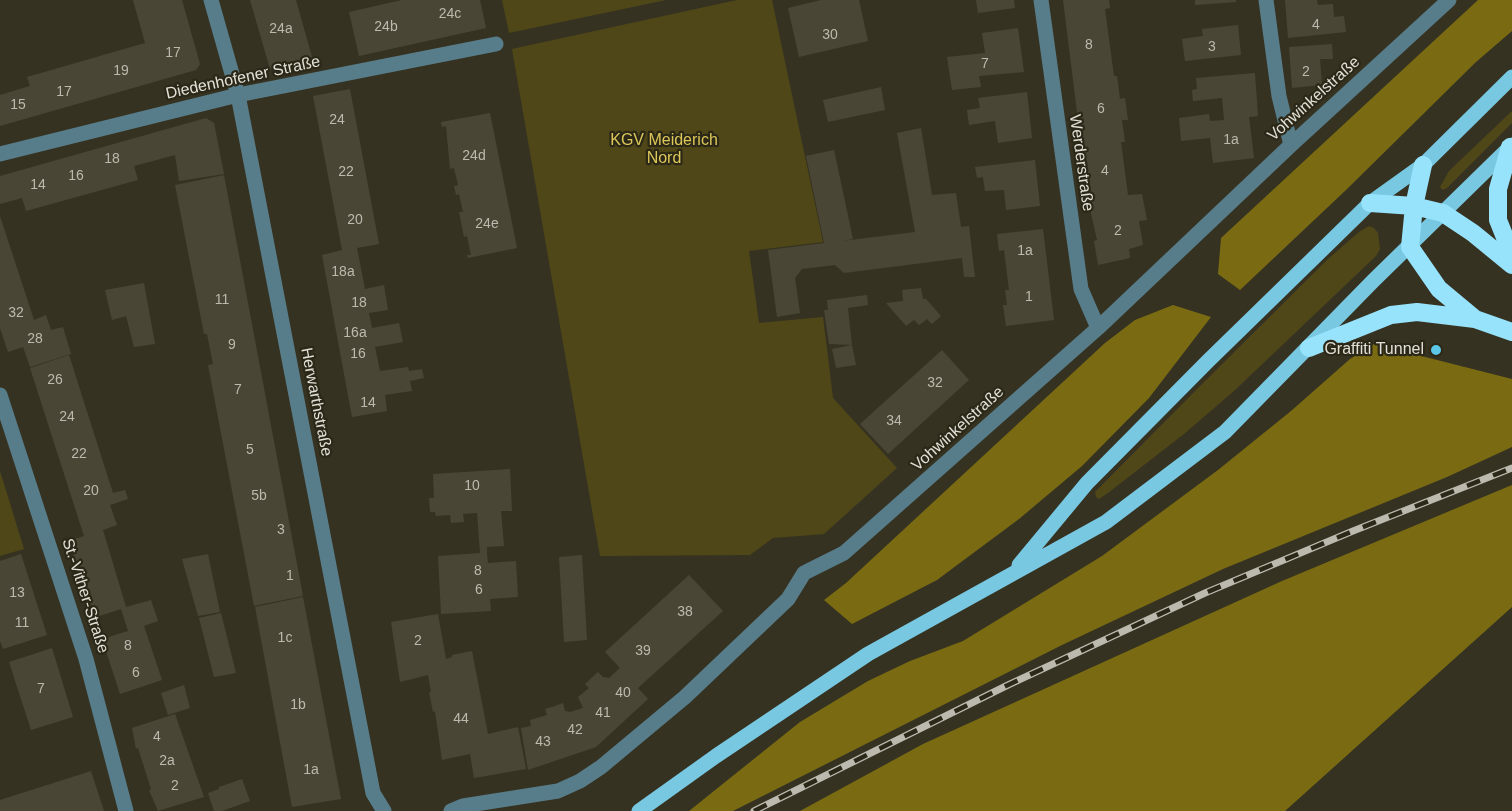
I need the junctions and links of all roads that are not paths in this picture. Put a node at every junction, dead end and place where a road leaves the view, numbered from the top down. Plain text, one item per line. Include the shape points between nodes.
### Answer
1 (212, 0) edge
2 (1041, 0) edge
3 (1266, 0) edge
4 (1449, 0) edge
5 (496, 44) dead end
6 (1512, 77) edge
7 (238, 95) junction
8 (1291, 145) junction
9 (1511, 146) edge
10 (0, 154) edge
11 (1423, 165) junction
12 (1370, 203) junction
13 (1414, 206) junction
14 (1443, 213) junction
15 (1410, 247) junction
16 (1512, 255) edge
17 (1512, 266) edge
18 (1475, 319) junction
19 (1098, 328) junction
20 (1512, 332) edge
21 (1309, 348) junction
22 (0, 395) edge
23 (1014, 572) junction
24 (126, 811) edge
25 (384, 811) edge
26 (451, 811) edge
27 (639, 811) edge

1 - 7 street, Herwarthstraße
2 - 19 street, Werderstraße via 1081,289
3 - 8 street via 1279,96
4 - 8 street, Vohwinkelstraße
5 - 7 street, Diedenhofener Straße
6 - 11 main road
7 - 10 street, Diedenhofener Straße
7 - 25 street, Herwarthstraße via 373,793
8 - 19 street, Vohwinkelstraße
9 - 14 main road
9 - 16 highway via 1498,189 1498,220
11 - 12 main road
11 - 13 highway
12 - 13 highway
12 - 23 main road via 1087,483
13 - 14 highway
13 - 15 highway
14 - 15 main road
14 - 17 highway
15 - 18 highway via 1439,289
15 - 21 main road
18 - 20 highway
18 - 21 highway via 1417,312 1391,315
19 - 26 street, Vohwinkelstraße via 844,553 804,573 788,599 685,697 594,772 558,791
21 - 23 main road via 1225,432 1106,522
22 - 24 street, St.-Vither-Straße via 86,659
23 - 27 main road via 868,654

